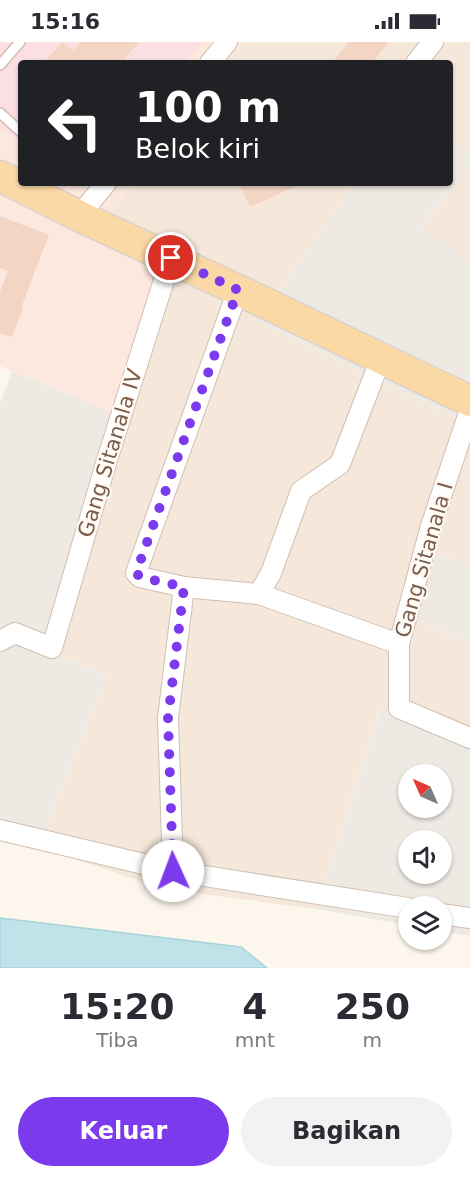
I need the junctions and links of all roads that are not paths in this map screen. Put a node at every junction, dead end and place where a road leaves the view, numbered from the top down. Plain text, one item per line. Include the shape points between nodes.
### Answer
1 (20, 42) edge
2 (227, 42) edge
3 (433, 42) edge
4 (212, 60) edge
5 (418, 60) edge
6 (0, 65) edge
7 (0, 113) edge
8 (18, 129) edge
9 (0, 176) edge
10 (18, 179) edge
11 (56, 186) edge
12 (95, 193) edge
13 (171, 258) junction
14 (238, 290) junction
15 (381, 358) junction
16 (470, 401) edge
17 (470, 410) edge
18 (184, 587) junction
19 (259, 594) junction
20 (0, 641) edge
21 (399, 644) junction
22 (470, 738) edge
23 (0, 830) edge
24 (173, 871) junction
25 (398, 906) edge
26 (452, 916) edge
27 (470, 918) edge

1 - 6 lane
2 - 4 street
3 - 5 street
7 - 8 lane
9 - 10 main road
11 - 12 main road
12 - 13 main road
13 - 14 main road
13 - 20 street, Gang Sitanala IV via 52,648 15,633
14 - 15 main road
14 - 18 street via 136,573
15 - 16 main road
15 - 19 street via 340,464 301,491 271,573
17 - 21 street, Gang Sitanala I via 430,526
18 - 19 street
18 - 24 street via 168,718
19 - 21 street
21 - 22 street, Gang Sitanala I via 399,708
23 - 24 street
24 - 25 street
26 - 27 street

